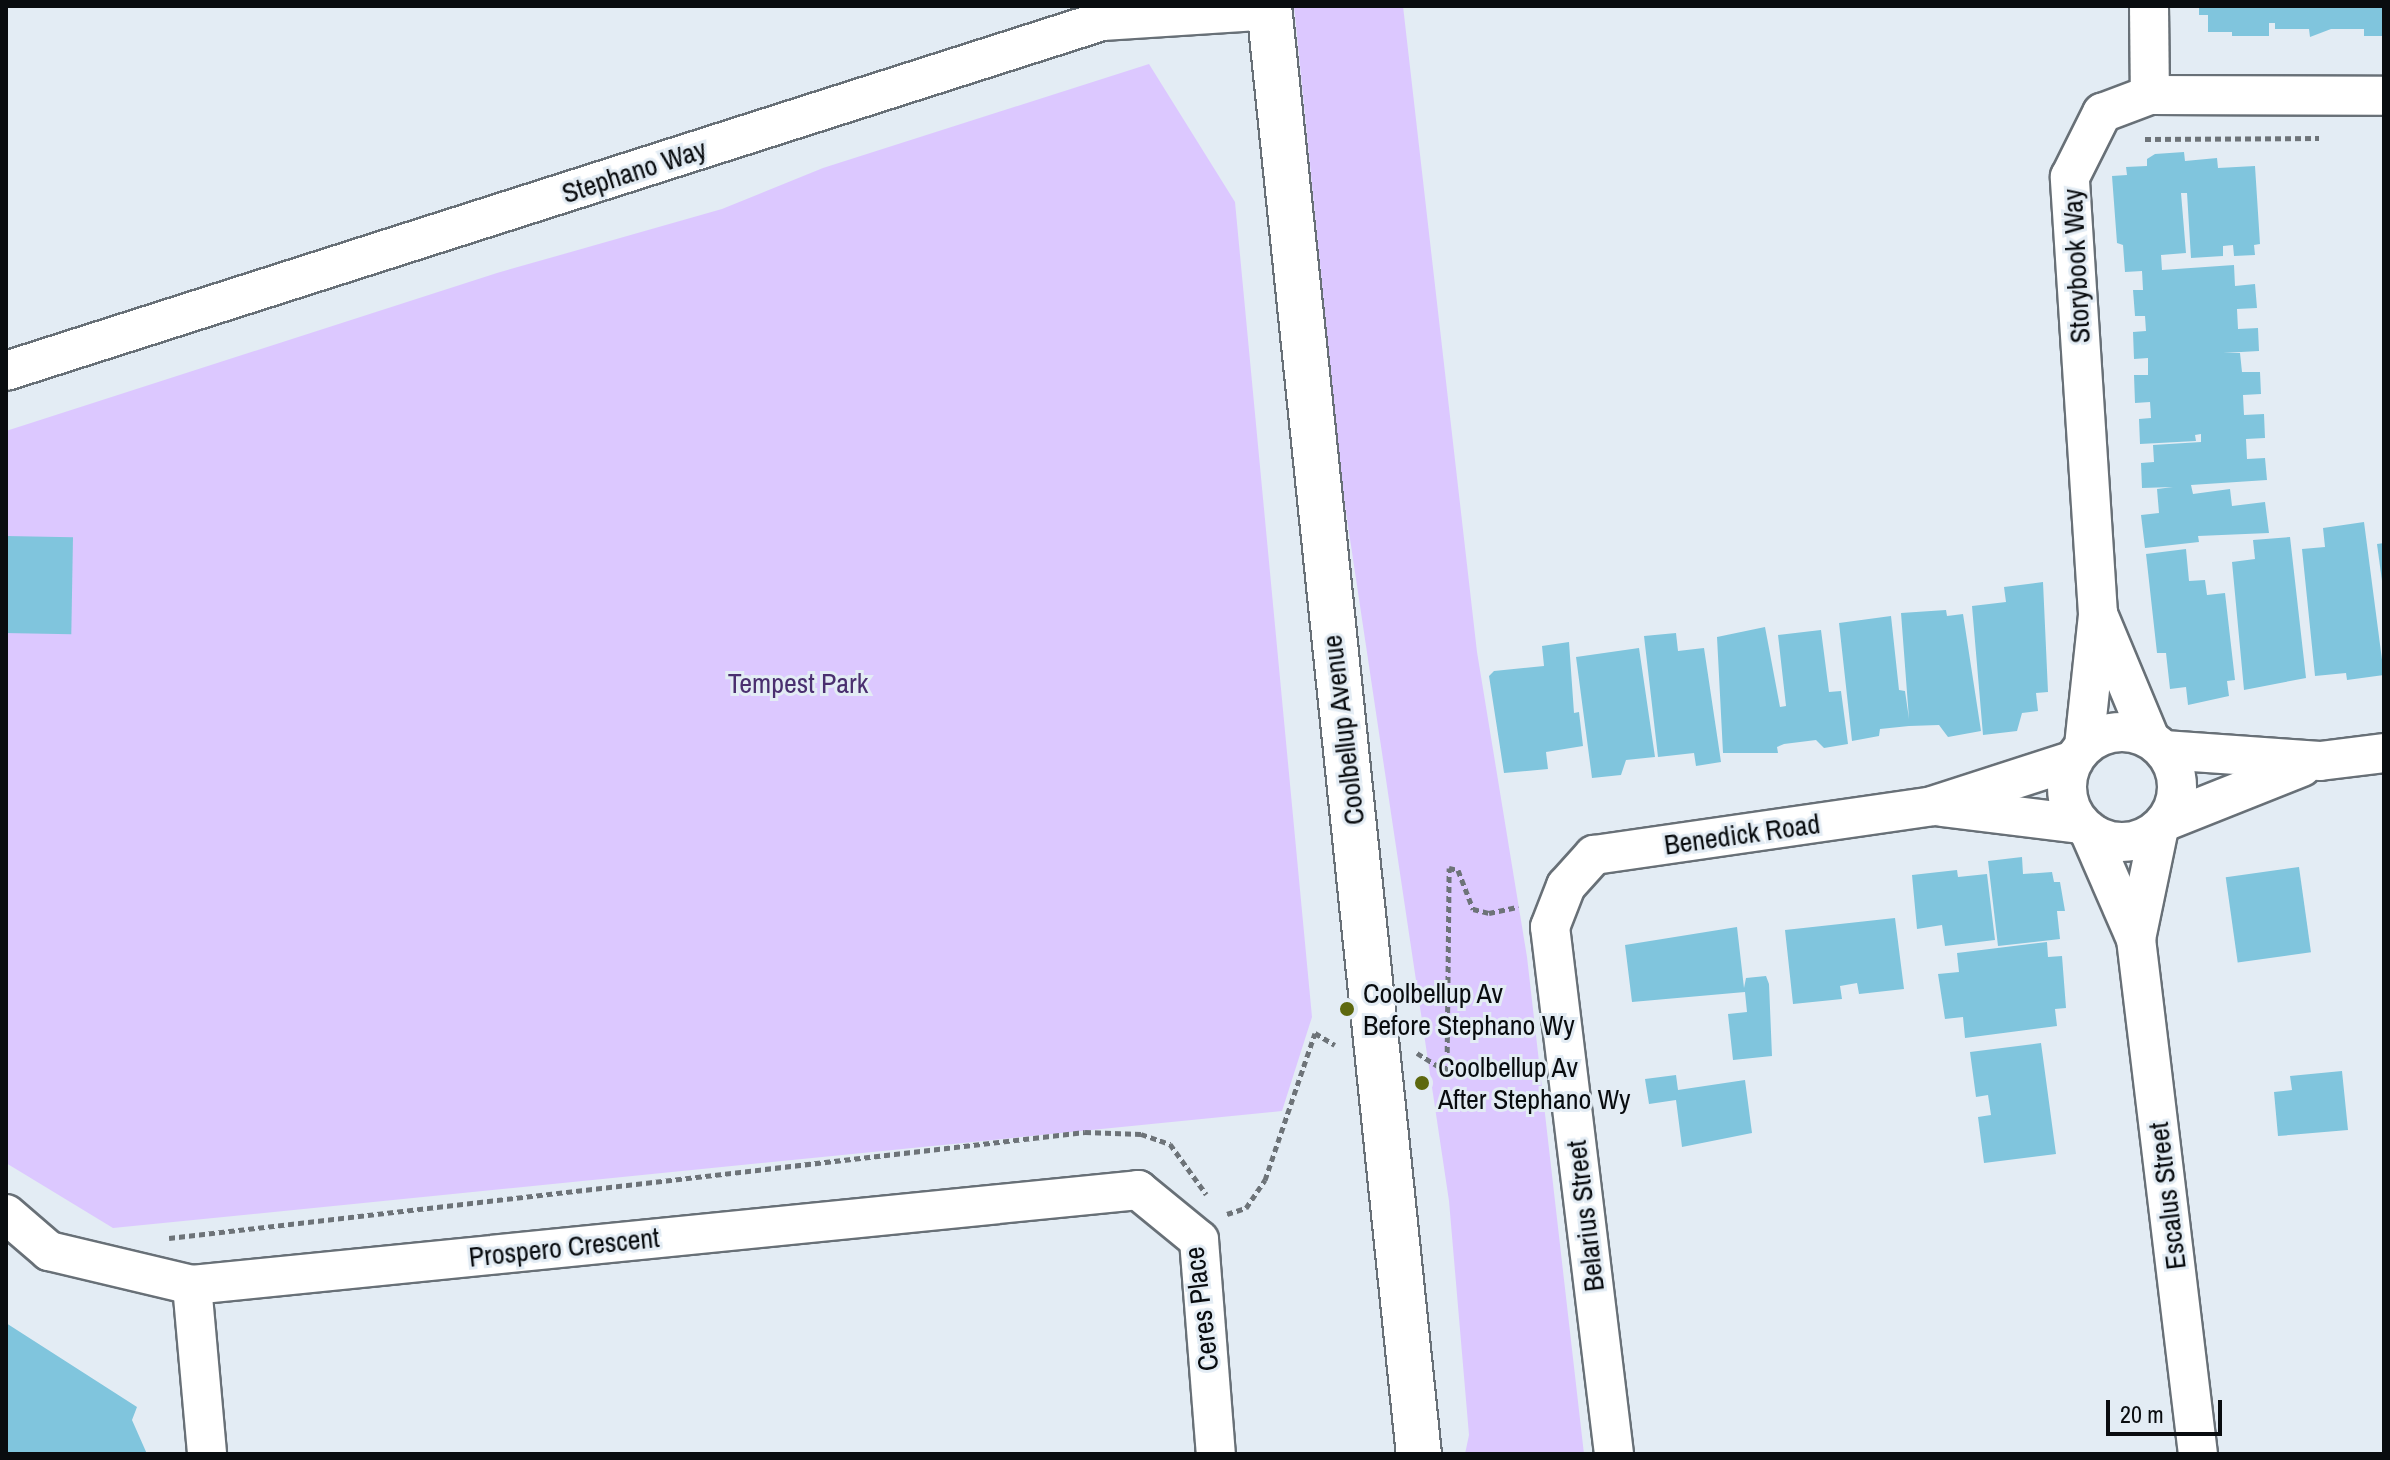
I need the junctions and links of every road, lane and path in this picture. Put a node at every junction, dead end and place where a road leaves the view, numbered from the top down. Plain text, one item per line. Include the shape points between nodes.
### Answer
1 (2149, 6) edge
2 (1269, 8) edge
3 (1102, 14) edge
4 (2150, 95) junction
5 (2384, 96) edge
6 (2323, 138) dead end
7 (2140, 139) dead end
8 (6, 371) edge
9 (2098, 614) junction
10 (2157, 744) junction
11 (2079, 753) junction
12 (2384, 753) edge
13 (2320, 761) junction
14 (1932, 806) junction
15 (2162, 825) junction
16 (2085, 828) junction
17 (1566, 886) joint
18 (1531, 901) dead end
19 (2136, 939) junction
20 (1416, 1052) dead end
21 (1341, 1053) dead end
22 (1138, 1190) joint
23 (6, 1214) edge
24 (1218, 1217) dead end
25 (192, 1285) junction
26 (207, 1454) edge
27 (1216, 1454) edge
28 (1419, 1454) edge
29 (1614, 1454) edge
30 (2198, 1454) edge

1 - 4 street
2 - 3 street, Stephano Way
2 - 28 street, Coolbellup Avenue
3 - 8 street, Stephano Way
4 - 5 street, Storybook Way
4 - 9 street, Storybook Way via 2102,113 2070,177
6 - 7 path
9 - 10 street
9 - 11 street
10 - 11 street via 2116,732
10 - 13 street
10 - 15 street via 2172,762 2177,793
11 - 14 street
11 - 16 street via 2067,793
12 - 13 street
13 - 15 street via 2253,782
14 - 16 street
14 - 17 street, Benedick Road via 1594,855
15 - 16 street via 2124,842
15 - 19 street
16 - 19 street
17 - 29 street, Belarius Street via 1550,927
18 - 20 path via 1489,913 1473,909 1458,870 1449,868 1447,1072
19 - 30 street, Escalus Street
21 - 24 path via 1326,1035 1315,1033 1265,1180 1246,1208
22 - 25 street, Prospero Crescent
22 - 27 street, Ceres Place via 1199,1240
23 - 25 street, Prospero Crescent via 49,1251
25 - 26 street

